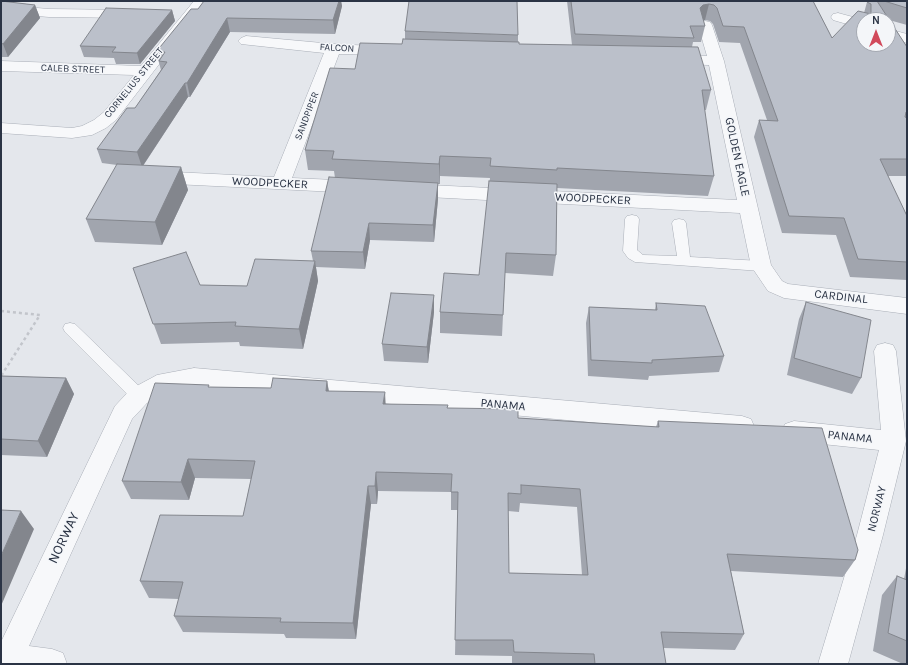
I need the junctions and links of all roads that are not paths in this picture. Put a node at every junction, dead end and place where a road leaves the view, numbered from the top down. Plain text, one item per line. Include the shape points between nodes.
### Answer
1 (201, 1) edge
2 (1, 9) edge
3 (143, 14) edge
4 (175, 15) dead end
5 (190, 15) junction
6 (838, 17) dead end
7 (856, 23) edge
8 (705, 24) edge
9 (896, 36) edge
10 (907, 39) edge
11 (246, 41) dead end
12 (333, 49) junction
13 (405, 51) edge
14 (660, 59) edge
15 (716, 61) junction
16 (1, 66) edge
17 (145, 71) junction
18 (1, 128) edge
19 (151, 177) edge
20 (281, 183) junction
21 (748, 207) junction
22 (632, 219) dead end
23 (679, 223) dead end
24 (684, 262) junction
25 (761, 266) junction
26 (775, 286) joint
27 (907, 306) edge
28 (70, 328) dead end
29 (885, 351) dead end
30 (131, 404) junction
31 (894, 441) junction
32 (7, 661) edge
33 (52, 664) edge
34 (833, 664) edge

1 - 5 street, CORNELIUS STREET
2 - 3 street via 49,13
4 - 5 street
5 - 17 street, CORNELIUS STREET
6 - 7 street
8 - 15 street, GOLDEN EAGLE
9 - 10 street
11 - 12 street, FALCON
12 - 13 street, FALCON
12 - 20 street, SANDPIPER
14 - 15 street
15 - 21 street, GOLDEN EAGLE
16 - 17 street, CALEB STREET
17 - 18 street, CORNELIUS STREET via 110,116 86,131 72,133
19 - 20 street, WOODPECKER
20 - 21 street, WOODPECKER
21 - 25 street, GOLDEN EAGLE
22 - 24 lane via 630,251 633,255 640,259
23 - 24 lane
24 - 25 lane
25 - 26 street, GOLDEN EAGLE
26 - 27 street, CARDINAL via 784,291
28 - 30 lane
29 - 31 street, NORWAY
30 - 31 street, PANAMA via 165,381 194,377
30 - 32 street, NORWAY
31 - 34 street, NORWAY
32 - 33 street

